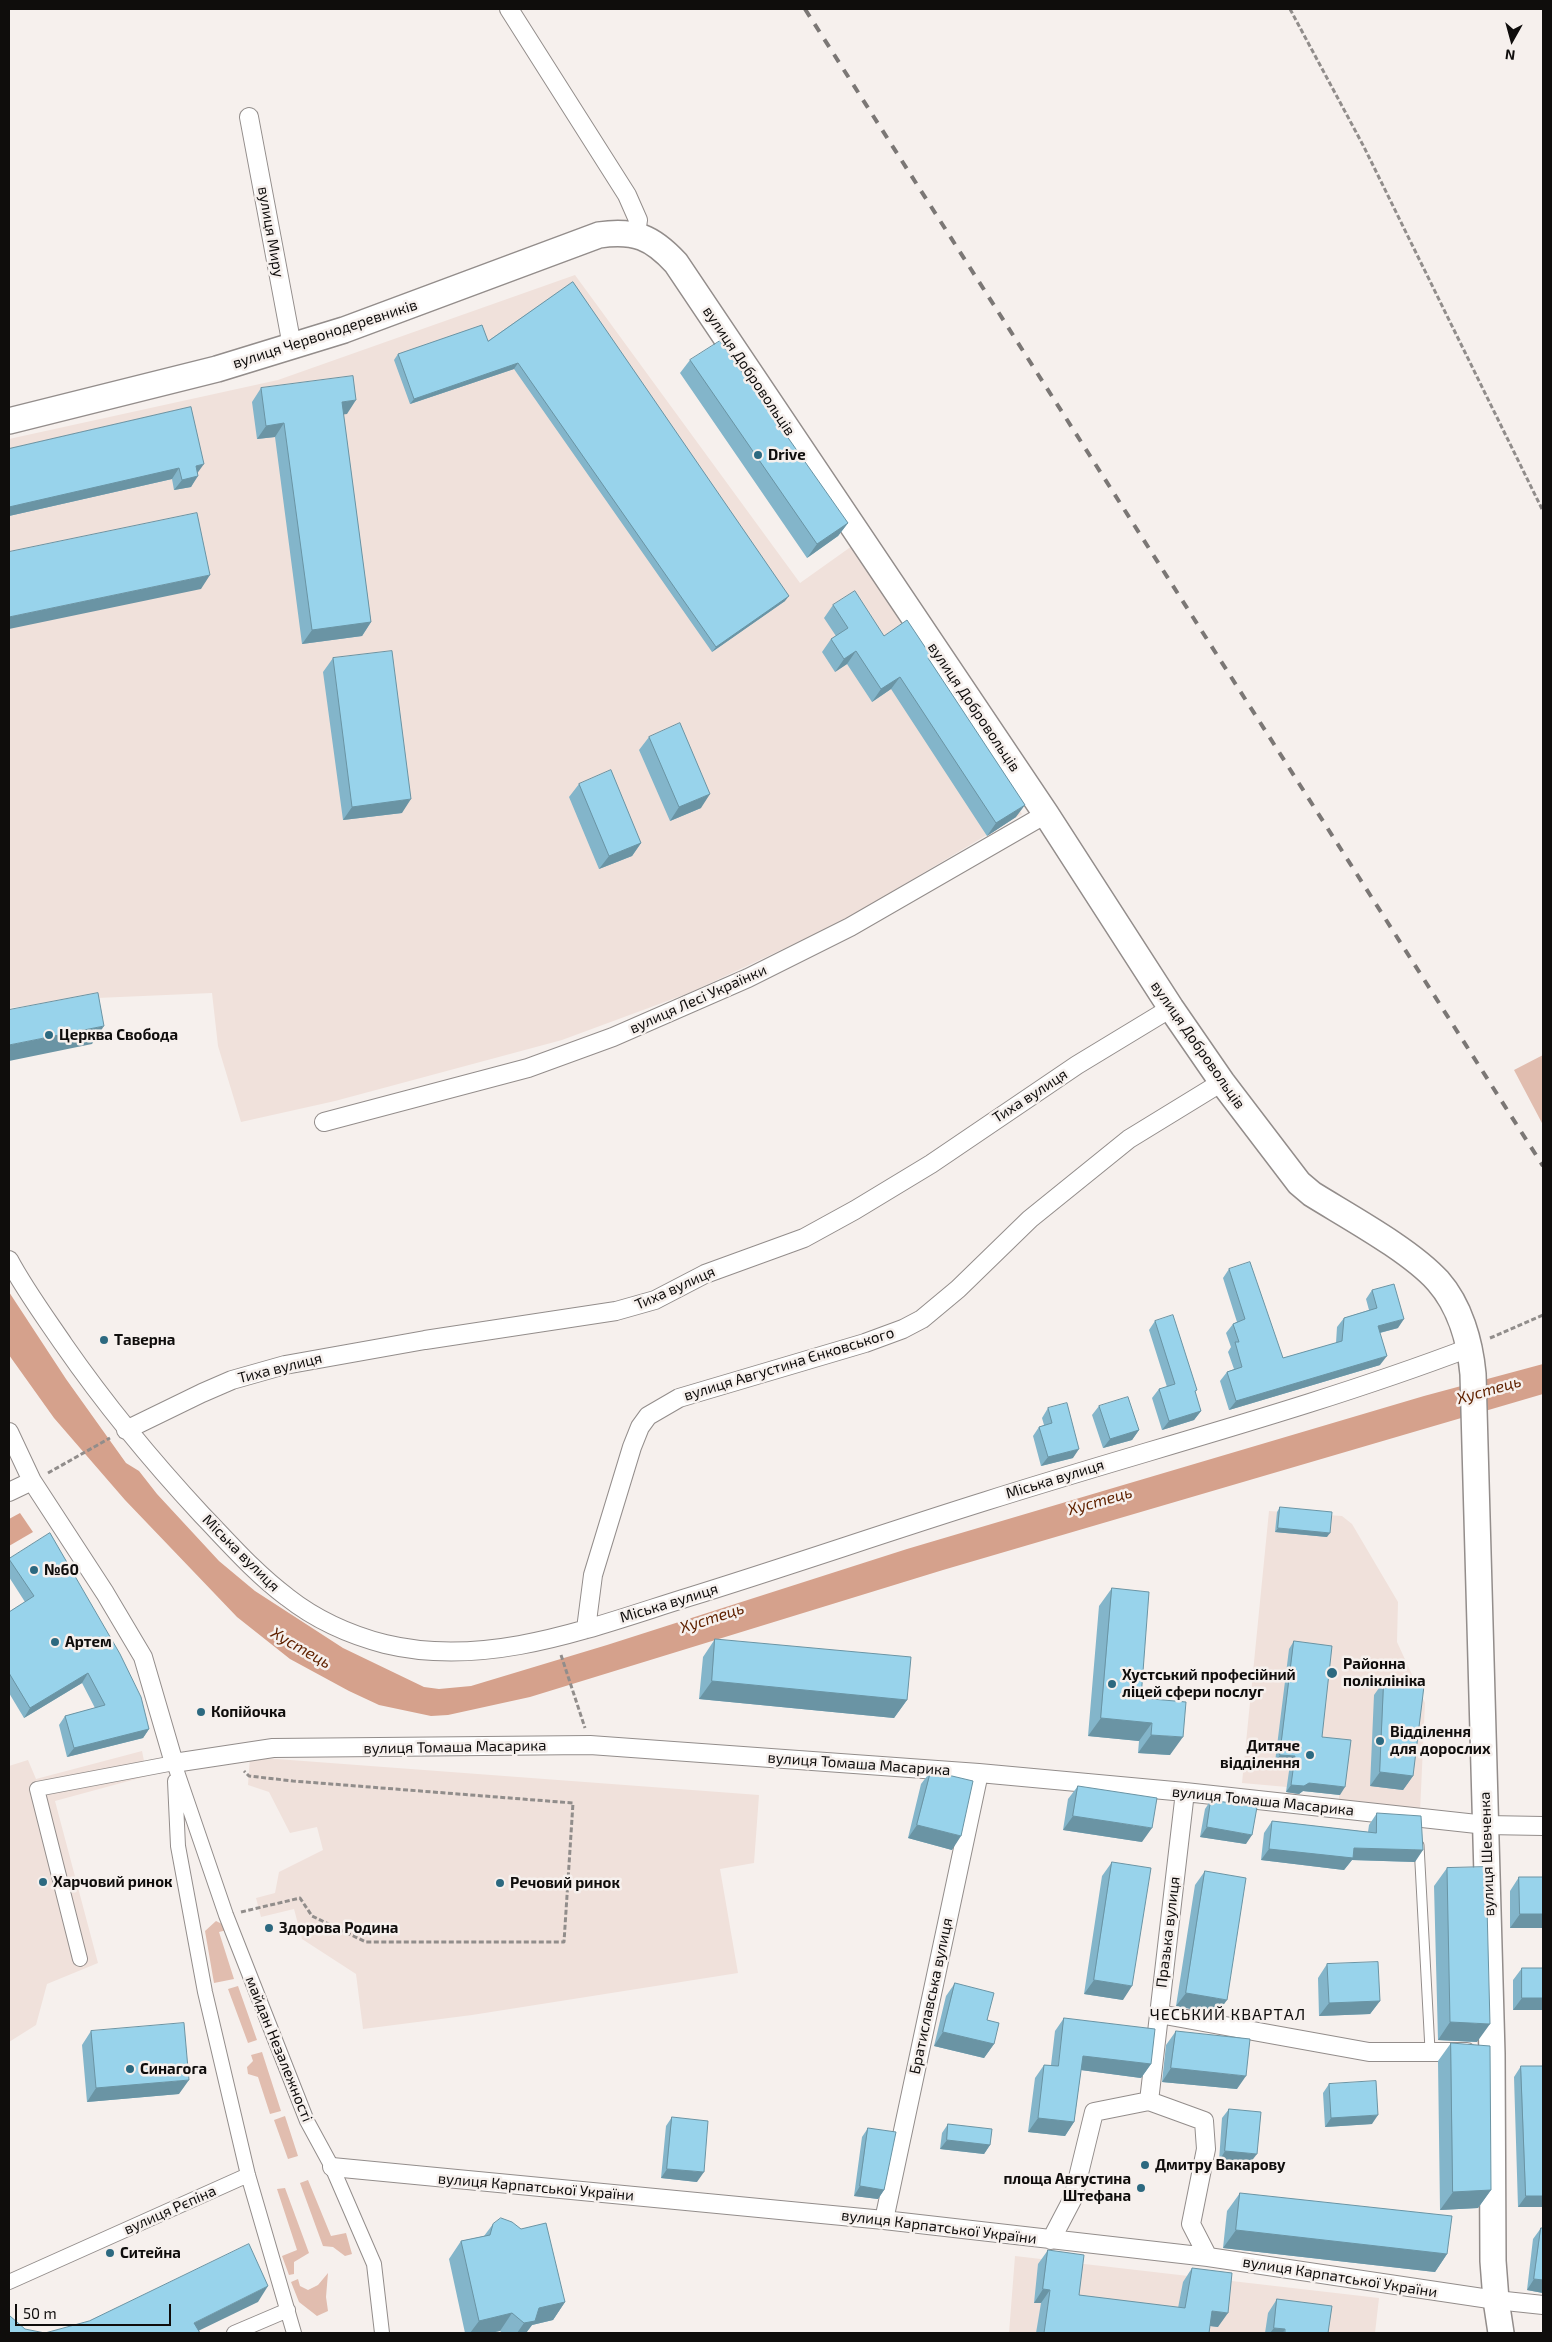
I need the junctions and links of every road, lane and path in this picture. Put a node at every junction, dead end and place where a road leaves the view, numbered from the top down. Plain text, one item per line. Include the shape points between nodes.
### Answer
1 (509, 9) edge
2 (1290, 9) edge
3 (250, 117) dead end
4 (636, 233) junction
5 (292, 346) junction
6 (9, 421) edge
7 (1543, 511) edge
8 (1046, 814) junction
9 (1171, 1008) junction
10 (1222, 1082) junction
11 (324, 1122) dead end
12 (9, 1260) edge
13 (1543, 1315) edge
14 (1469, 1348) junction
15 (1473, 1374) joint
16 (9, 1432) edge
17 (121, 1432) junction
18 (53, 1470) dead end
19 (32, 1481) junction
20 (9, 1492) edge
21 (586, 1629) junction
22 (559, 1650) dead end
23 (590, 1745) junction
24 (224, 1755) junction
25 (174, 1762) junction
26 (979, 1773) junction
27 (1185, 1792) junction
28 (1486, 1824) junction
29 (1419, 1826) junction
30 (1543, 1826) edge
31 (226, 1915) junction
32 (80, 1959) dead end
33 (1159, 2014) junction
34 (1430, 2050) junction
35 (1492, 2054) junction
36 (1149, 2101) junction
37 (332, 2168) junction
38 (248, 2175) junction
39 (884, 2220) junction
40 (1051, 2240) junction
41 (1208, 2257) junction
42 (9, 2282) edge
43 (1496, 2300) junction
44 (1543, 2305) edge
45 (288, 2310) junction
46 (234, 2333) edge
47 (294, 2333) edge
48 (382, 2333) edge
49 (1501, 2333) edge

1 - 4 street via 627,195 638,220
2 - 7 path via 1364,147
3 - 5 street, вулиця Миру
4 - 5 main road, вулиця Червонодеревників via 599,236
4 - 8 main road, вулиця Добровольців via 667,253 686,276
5 - 6 main road, вулиця Червонодеревників via 217,369
8 - 9 main road, вулиця Добровольців
8 - 11 street, вулиця Лесі Українки via 850,927 748,978 613,1037 528,1068
9 - 10 main road, вулиця Добровольців
9 - 17 street, Тиха вулиця via 848,1214 804,1238 705,1274 655,1300 616,1311 425,1340 256,1372 209,1390
10 - 14 main road, вулиця Добровольців via 1299,1182 1312,1194 1417,1263 1437,1280 1453,1303
10 - 21 street, вулиця Августина Єнковського via 1122,1145 1030,1219 922,1319 865,1343 680,1398 648,1416 632,1446 593,1575
12 - 17 street, Міська вулиця via 24,1288
13 - 14 path
14 - 15 main road, вулиця Добровольців
14 - 21 street, Міська вулиця
15 - 28 main road, вулиця Шевченка
16 - 19 street, майдан Незалежності
17 - 18 path
17 - 21 street, Міська вулиця via 260,1576 288,1599 336,1626 388,1645 472,1652
19 - 20 street
19 - 25 street, майдан Незалежності via 143,1657
22 - 23 path
23 - 24 street, вулиця Томаша Масарика via 273,1748
23 - 26 street, вулиця Томаша Масарика
24 - 25 street, вулиця Томаша Масарика
24 - 31 path via 249,1776 572,1803 564,1942 366,1942 312,1916 300,1898
25 - 31 street, майдан Незалежності
25 - 32 street via 37,1789
25 - 38 street, майдан Незалежності via 178,1846 205,1992
26 - 27 street, вулиця Томаша Масарика
26 - 39 street, Братиславська вулиця
27 - 29 street, вулиця Томаша Масарика
27 - 33 street, Празька вулиця
28 - 29 street, вулиця Томаша Масарика
28 - 30 street, вулиця Томаша Масарика
28 - 35 main road, вулиця Шевченка
29 - 34 lane
31 - 37 street, майдан Незалежності via 307,2121
33 - 34 street via 1369,2052
33 - 36 street, Празька вулиця
34 - 35 street
35 - 43 main road, вулиця Шевченка
36 - 40 street via 1094,2112 1073,2198
36 - 41 street via 1204,2121 1206,2148 1191,2224
37 - 39 street, вулиця Карпатської України
37 - 48 street, майдан Незалежності via 374,2264
38 - 42 street, вулиця Рєпіна
38 - 45 street, майдан Незалежності
39 - 40 street, вулиця Карпатської України
40 - 41 street, вулиця Карпатської України
41 - 43 street, вулиця Карпатської України
43 - 44 street, вулиця Карпатської України
43 - 49 main road, вулиця Шевченка
45 - 46 street
45 - 47 street, майдан Незалежності

